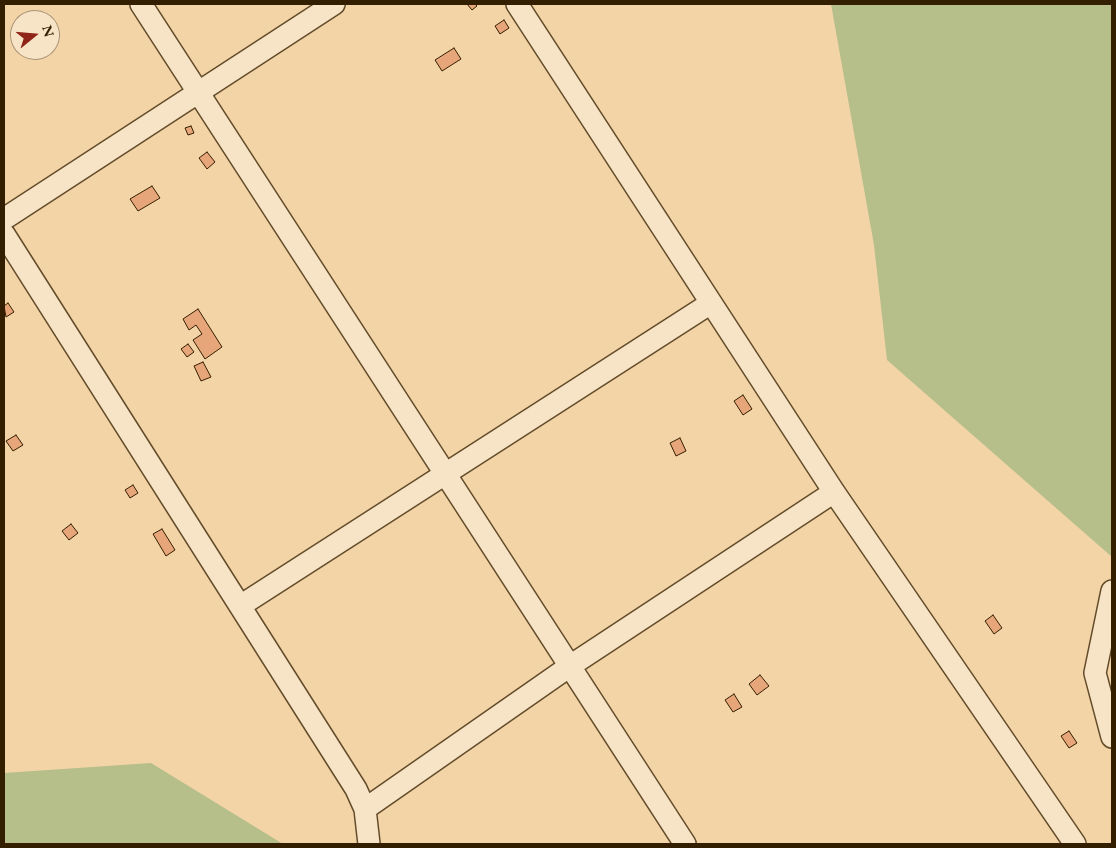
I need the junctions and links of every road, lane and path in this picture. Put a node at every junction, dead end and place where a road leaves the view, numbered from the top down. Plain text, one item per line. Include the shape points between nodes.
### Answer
1 (142, 4) edge
2 (334, 4) edge
3 (517, 4) edge
4 (199, 92) junction
5 (4, 219) edge
6 (4, 234) edge
7 (711, 303) junction
8 (445, 474) junction
9 (834, 492) junction
10 (1112, 591) edge
11 (240, 606) junction
12 (570, 666) junction
13 (1112, 737) edge
14 (365, 809) junction
15 (369, 844) edge
16 (685, 844) edge
17 (1075, 844) edge

1 - 4 street
2 - 4 street
3 - 7 street
4 - 5 street
4 - 8 street
6 - 11 street
7 - 8 street
7 - 9 street
8 - 11 street
8 - 12 street
9 - 12 street
9 - 17 street
10 - 13 street via 1095,673
11 - 14 street via 356,788
12 - 14 street
12 - 16 street
14 - 15 street

